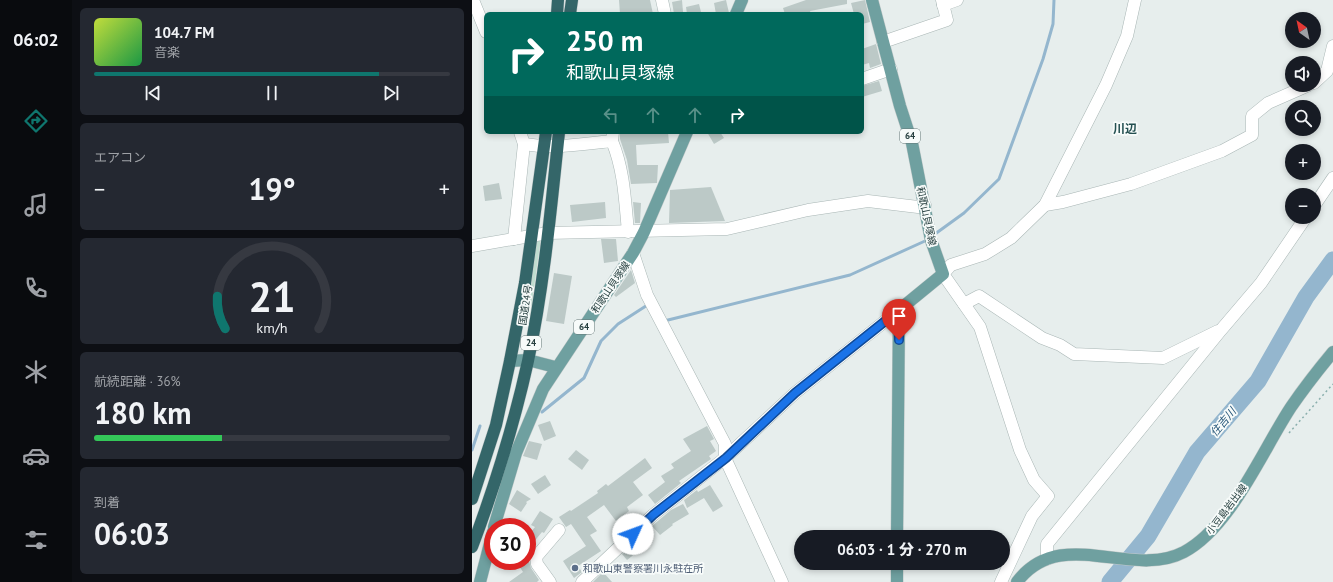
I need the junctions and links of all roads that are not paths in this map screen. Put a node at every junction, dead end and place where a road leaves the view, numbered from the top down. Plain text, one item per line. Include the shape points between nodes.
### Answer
1 (473, 0) edge
2 (558, 0) edge
3 (572, 0) edge
4 (662, 0) edge
5 (742, 0) edge
6 (872, 0) edge
7 (957, 0) edge
8 (1135, 0) edge
9 (942, 2) edge
10 (557, 12) edge
11 (570, 12) edge
12 (665, 12) edge
13 (737, 12) edge
14 (484, 27) edge
15 (883, 42) junction
16 (1333, 46) edge
17 (891, 69) junction
18 (1321, 77) edge
19 (864, 78) edge
20 (1293, 92) edge
21 (521, 134) edge
22 (546, 134) edge
23 (559, 134) edge
24 (686, 134) edge
25 (612, 136) edge
26 (524, 144) junction
27 (544, 146) junction
28 (558, 146) junction
29 (1333, 178) edge
30 (1321, 196) edge
31 (925, 205) junction
32 (1045, 205) junction
33 (1301, 224) edge
34 (628, 232) junction
35 (644, 232) junction
36 (548, 233) junction
37 (532, 236) junction
38 (514, 239) junction
39 (472, 246) edge
40 (633, 253) junction
41 (943, 274) junction
42 (964, 304) junction
43 (899, 310) junction
44 (1221, 330) junction
45 (1333, 352) edge
46 (528, 360) junction
47 (510, 361) junction
48 (555, 367) junction
49 (726, 458) junction
50 (472, 499) edge
51 (497, 518) edge
52 (559, 530) dead end
53 (897, 530) edge
54 (472, 547) edge
55 (1047, 559) junction
56 (484, 567) edge
57 (897, 570) edge
58 (480, 582) edge
59 (550, 582) edge
60 (582, 582) edge
61 (782, 582) edge
62 (897, 582) edge
63 (1001, 582) edge
64 (1017, 582) edge

1 - 14 street
2 - 10 highway
3 - 11 highway
4 - 12 street
5 - 13 main road
6 - 15 main road, 和歌山貝塚線 / 64
7 - 9 street
8 - 32 street via 1127,36 1106,85
9 - 15 street via 947,20
15 - 17 main road, 和歌山貝塚線 / 64
16 - 18 street via 1327,71
17 - 19 street
17 - 31 main road, 和歌山貝塚線 / 64 via 912,143
20 - 32 street via 1268,103 1252,116 1252,135 1222,151 1131,184
21 - 26 street
22 - 27 highway, 国道24号 / 24
23 - 28 highway, 国道24号 / 24
24 - 35 main road, 和歌山貝塚線 / 64
25 - 28 street via 572,146
25 - 34 street via 623,176
26 - 27 street
26 - 38 street
27 - 28 street
27 - 37 highway, 国道24号 / 24
28 - 36 highway, 国道24号 / 24
29 - 30 street
31 - 35 street via 918,207 868,201 808,210 727,229
31 - 41 main road, 和歌山貝塚線 / 64 via 931,240
32 - 41 street via 1011,238 985,254 951,265
33 - 44 street via 1261,283
34 - 35 street
34 - 36 street
35 - 40 main road, 和歌山貝塚線 / 64
36 - 37 street
36 - 46 highway, 国道24号 / 24
37 - 38 street
37 - 47 highway, 国道24号 / 24
38 - 39 street
40 - 48 main road, 和歌山貝塚線 / 64
40 - 49 street via 647,295 725,444
41 - 42 street
41 - 43 main road
42 - 44 street via 979,296 1042,338 1074,354 1163,358
42 - 63 street via 980,327 1020,450 1034,480 1048,496 1032,516
43 - 49 street via 795,393
43 - 53 main road
44 - 55 street via 1047,544
45 - 55 main road, 小豆島岩出線 via 1290,408 1216,527 1200,542 1182,553 1156,560 1132,560 1089,554
46 - 47 main road
46 - 48 main road
46 - 54 highway, 国道24号 / 24 via 507,445
47 - 50 highway, 国道24号 / 24 via 496,425
48 - 51 main road, 和歌山貝塚線 / 64 via 524,430
49 - 60 street via 653,515
49 - 61 street
52 - 59 street via 536,557 536,564
55 - 64 main road, 小豆島岩出線 via 1036,564
56 - 58 main road
57 - 62 main road

